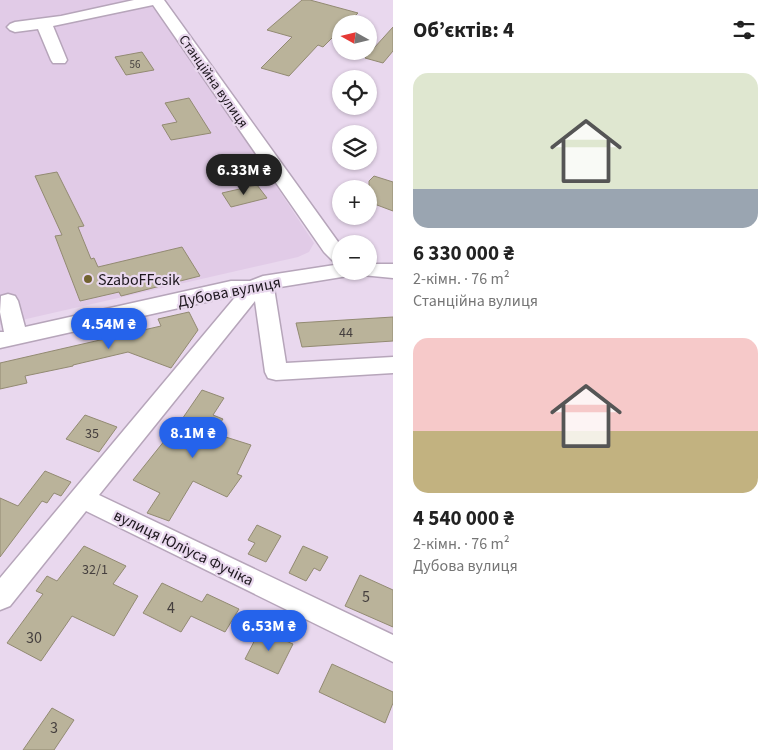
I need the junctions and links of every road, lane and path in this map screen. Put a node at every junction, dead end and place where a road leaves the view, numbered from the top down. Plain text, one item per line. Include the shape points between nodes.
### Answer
1 (156, 0) edge
2 (47, 22) junction
3 (15, 27) dead end
4 (59, 60) dead end
5 (332, 250) edge
6 (377, 270) edge
7 (393, 271) edge
8 (332, 273) edge
9 (259, 286) junction
10 (8, 301) dead end
11 (8, 338) edge
12 (393, 365) edge
13 (82, 498) junction
14 (0, 598) edge
15 (393, 649) edge

1 - 2 street
1 - 5 street, Станційна вулиця
2 - 3 street
2 - 4 street via 45,27
6 - 7 street
8 - 9 street, Дубова вулиця
9 - 11 street, Дубова вулиця via 231,288
9 - 12 street via 276,372
9 - 13 street
10 - 11 street
13 - 14 street
13 - 15 street, вулиця Юліуса Фучіка

